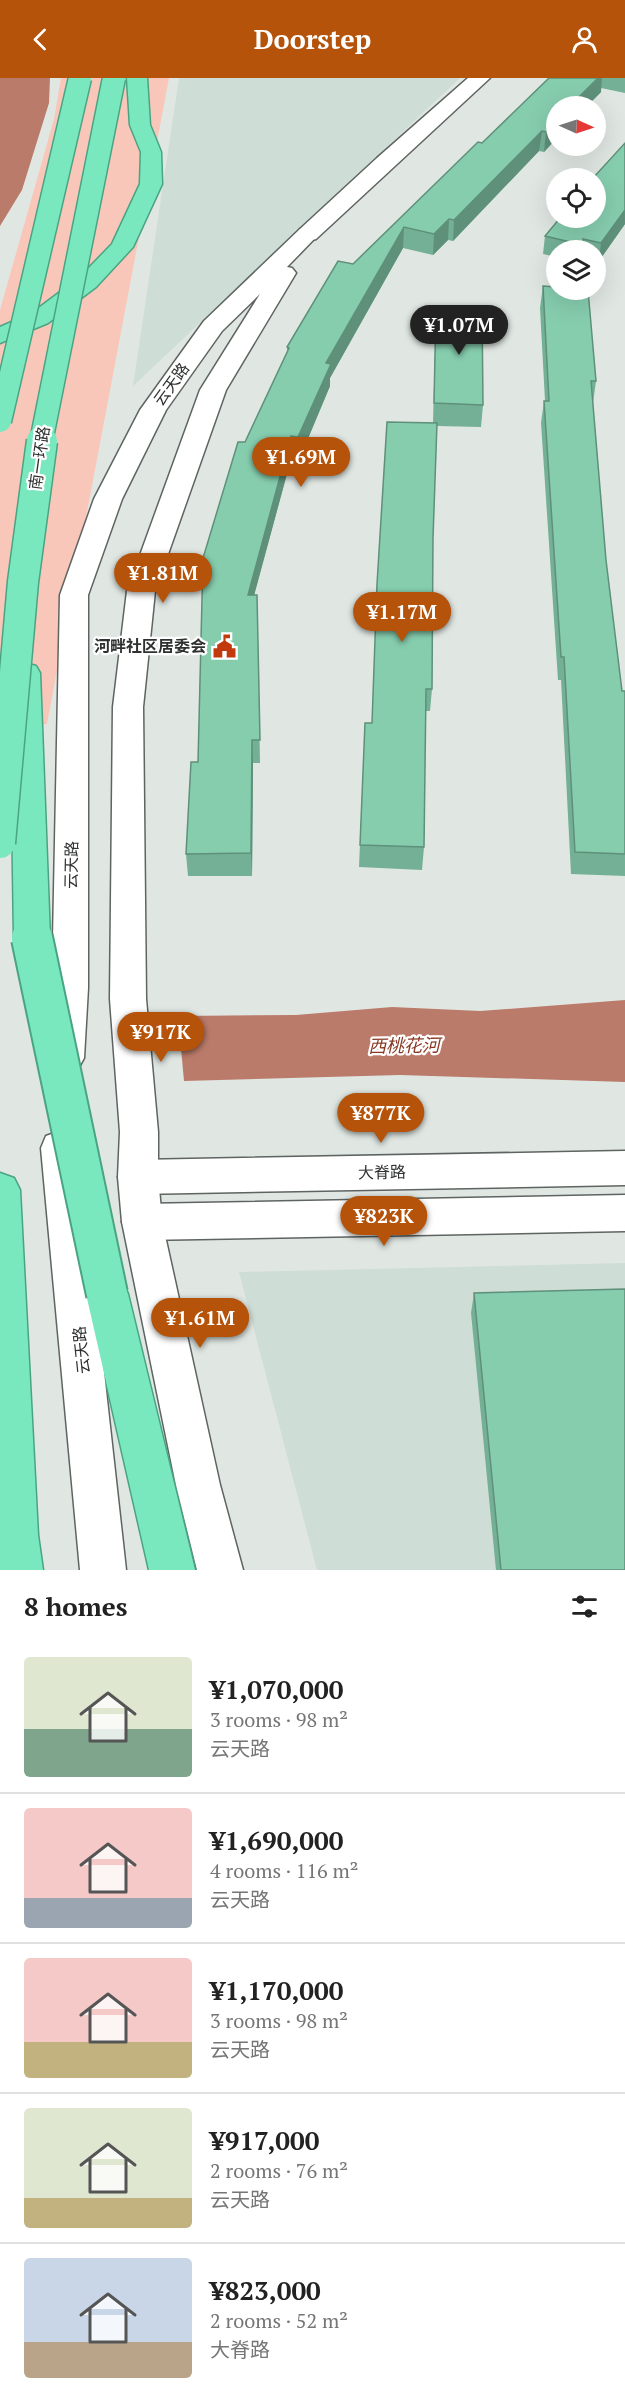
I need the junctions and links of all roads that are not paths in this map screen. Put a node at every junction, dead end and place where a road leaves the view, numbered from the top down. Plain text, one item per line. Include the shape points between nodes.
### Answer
1 (80, 78) edge
2 (114, 78) edge
3 (137, 78) edge
4 (480, 78) edge
5 (308, 234) junction
6 (0, 336) edge
7 (0, 421) edge
8 (22, 582) junction
9 (0, 843) edge
10 (625, 1168) edge
11 (138, 1177) junction
12 (0, 1190) edge
13 (625, 1213) edge
14 (142, 1222) junction
15 (20, 1570) edge
16 (103, 1570) edge
17 (172, 1570) edge
18 (220, 1570) edge

1 - 7 highway, bridge
2 - 8 highway, 南一环路, bridge via 44,422
3 - 6 highway via 141,124 151,152 151,184 122,247 88,282 40,318
4 - 5 main road, 云天路
5 - 11 main road, 云天路 via 213,390 141,591 128,707 128,999 139,1132
5 - 16 main road, 云天路, bridge via 213,326 153,410 108,499 74,595 70,988 60,1146
8 - 9 highway, 南一环路, bridge
8 - 17 highway, bridge via 32,938 104,1283
10 - 11 main road, 大脊路
11 - 14 main road, 云天路
12 - 15 highway via 15,1535
13 - 14 main road
14 - 18 main road, 云天路

